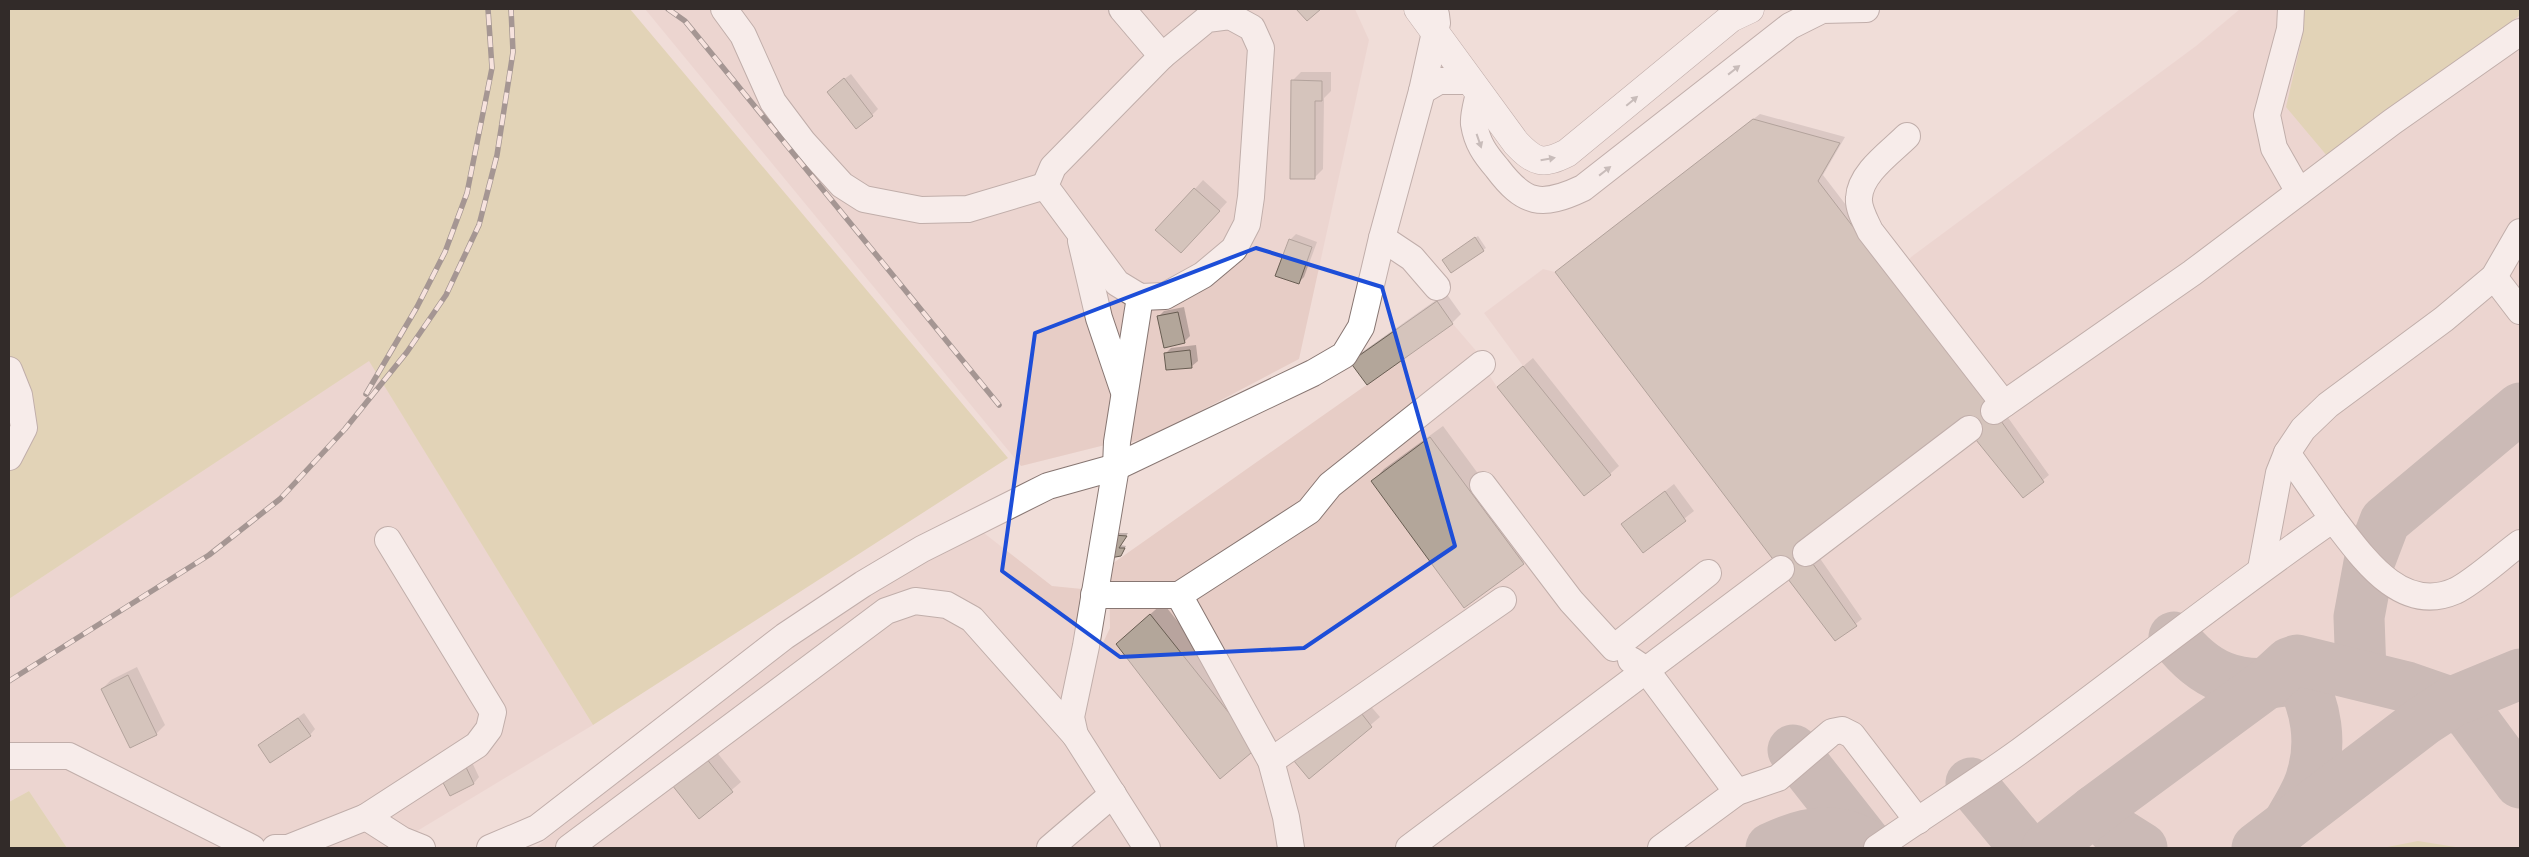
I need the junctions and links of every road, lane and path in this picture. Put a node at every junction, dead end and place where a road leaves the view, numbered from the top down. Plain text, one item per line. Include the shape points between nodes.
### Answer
1 (724, 9) edge
2 (1122, 9) edge
3 (1418, 9) edge
4 (1750, 9) edge
5 (1866, 9) edge
6 (2291, 9) edge
7 (1435, 20) edge
8 (2520, 32) edge
9 (1162, 56) junction
10 (1474, 87) junction
11 (1422, 91) junction
12 (1908, 136) dead end
13 (1045, 186) junction
14 (2299, 192) junction
15 (2520, 232) edge
16 (1079, 233) junction
17 (1382, 238) junction
18 (2494, 277) junction
19 (1437, 287) dead end
20 (1140, 296) junction
21 (2520, 311) edge
22 (1482, 364) dead end
23 (9, 370) edge
24 (1124, 394) junction
25 (1970, 429) dead end
26 (2287, 453) junction
27 (9, 457) edge
28 (1116, 467) junction
29 (1483, 485) dead end
30 (2332, 519) junction
31 (388, 540) dead end
32 (2520, 543) edge
33 (1806, 553) dead end
34 (1781, 569) dead end
35 (2261, 569) junction
36 (1708, 573) dead end
37 (1094, 595) junction
38 (1179, 595) junction
39 (1503, 600) dead end
40 (1614, 648) junction
41 (1646, 670) junction
42 (1075, 734) junction
43 (9, 756) edge
44 (1271, 761) junction
45 (1737, 792) junction
46 (1113, 794) junction
47 (366, 817) junction
48 (1918, 821) junction
49 (252, 848) edge
50 (275, 848) edge
51 (422, 848) edge
52 (490, 848) edge
53 (569, 848) edge
54 (1050, 848) edge
55 (1148, 848) edge
56 (1290, 848) edge
57 (1409, 848) edge
58 (1661, 848) edge
59 (1876, 848) edge

1 - 13 lane via 743,35 773,102 803,142 842,185 864,199 921,210 968,209
2 - 9 lane
3 - 7 main road
10 -> 4 main road via 1510,137 1528,155 1540,161 1552,160 1599,128 1731,18
10 -> 5 lane via 1474,122 1479,146 1512,189 1529,199 1554,199 1583,188 1790,26 1822,10
6 - 14 lane via 2290,29 2268,114 2274,148
7 - 10 main road
7 - 11 lane
8 - 14 lane
9 - 13 lane via 1054,167
9 - 20 lane via 1207,19 1230,16 1252,28 1261,48 1251,197 1247,224 1234,249 1203,275 1165,296
10 - 11 lane via 1439,81
11 - 17 lane
12 - 14 lane via 1867,177 1859,197 1862,215 1870,231 1999,407 2192,273
13 - 16 lane
15 - 18 lane
16 - 20 lane via 1117,282
16 - 24 lane via 1099,318
17 - 19 lane via 1412,258
17 - 28 lane via 1361,327 1344,355
18 - 21 lane
18 - 26 lane via 2444,319 2328,405 2303,429
20 - 24 lane
22 - 38 lane via 1330,485 1309,511
23 - 27 lane via 20,395 24,428
24 - 28 lane
25 - 33 lane
26 - 30 lane
26 - 35 lane via 2279,474
28 - 37 lane
28 - 52 lane via 1048,486 922,549 864,584 784,636 537,828
29 - 40 lane via 1571,601
30 - 32 lane via 2376,573 2397,589 2418,595 2440,596 2457,590
30 - 35 lane
31 - 47 lane via 493,712 489,729 476,745
34 - 41 lane
35 - 48 lane via 2018,752
36 - 40 lane
37 - 38 lane
37 - 42 lane via 1071,717
38 - 44 lane
39 - 44 lane
40 - 41 lane
41 - 45 lane
41 - 57 lane
42 - 46 lane
42 - 53 lane via 972,619 947,605 915,601 886,611
43 - 49 lane via 69,756
44 - 56 lane via 1286,817
45 - 48 lane via 1778,778 1832,732 1842,730 1852,735
45 - 58 lane
46 - 54 lane
46 - 55 lane
47 - 50 lane via 288,848
47 - 51 lane via 402,840
48 - 59 lane

